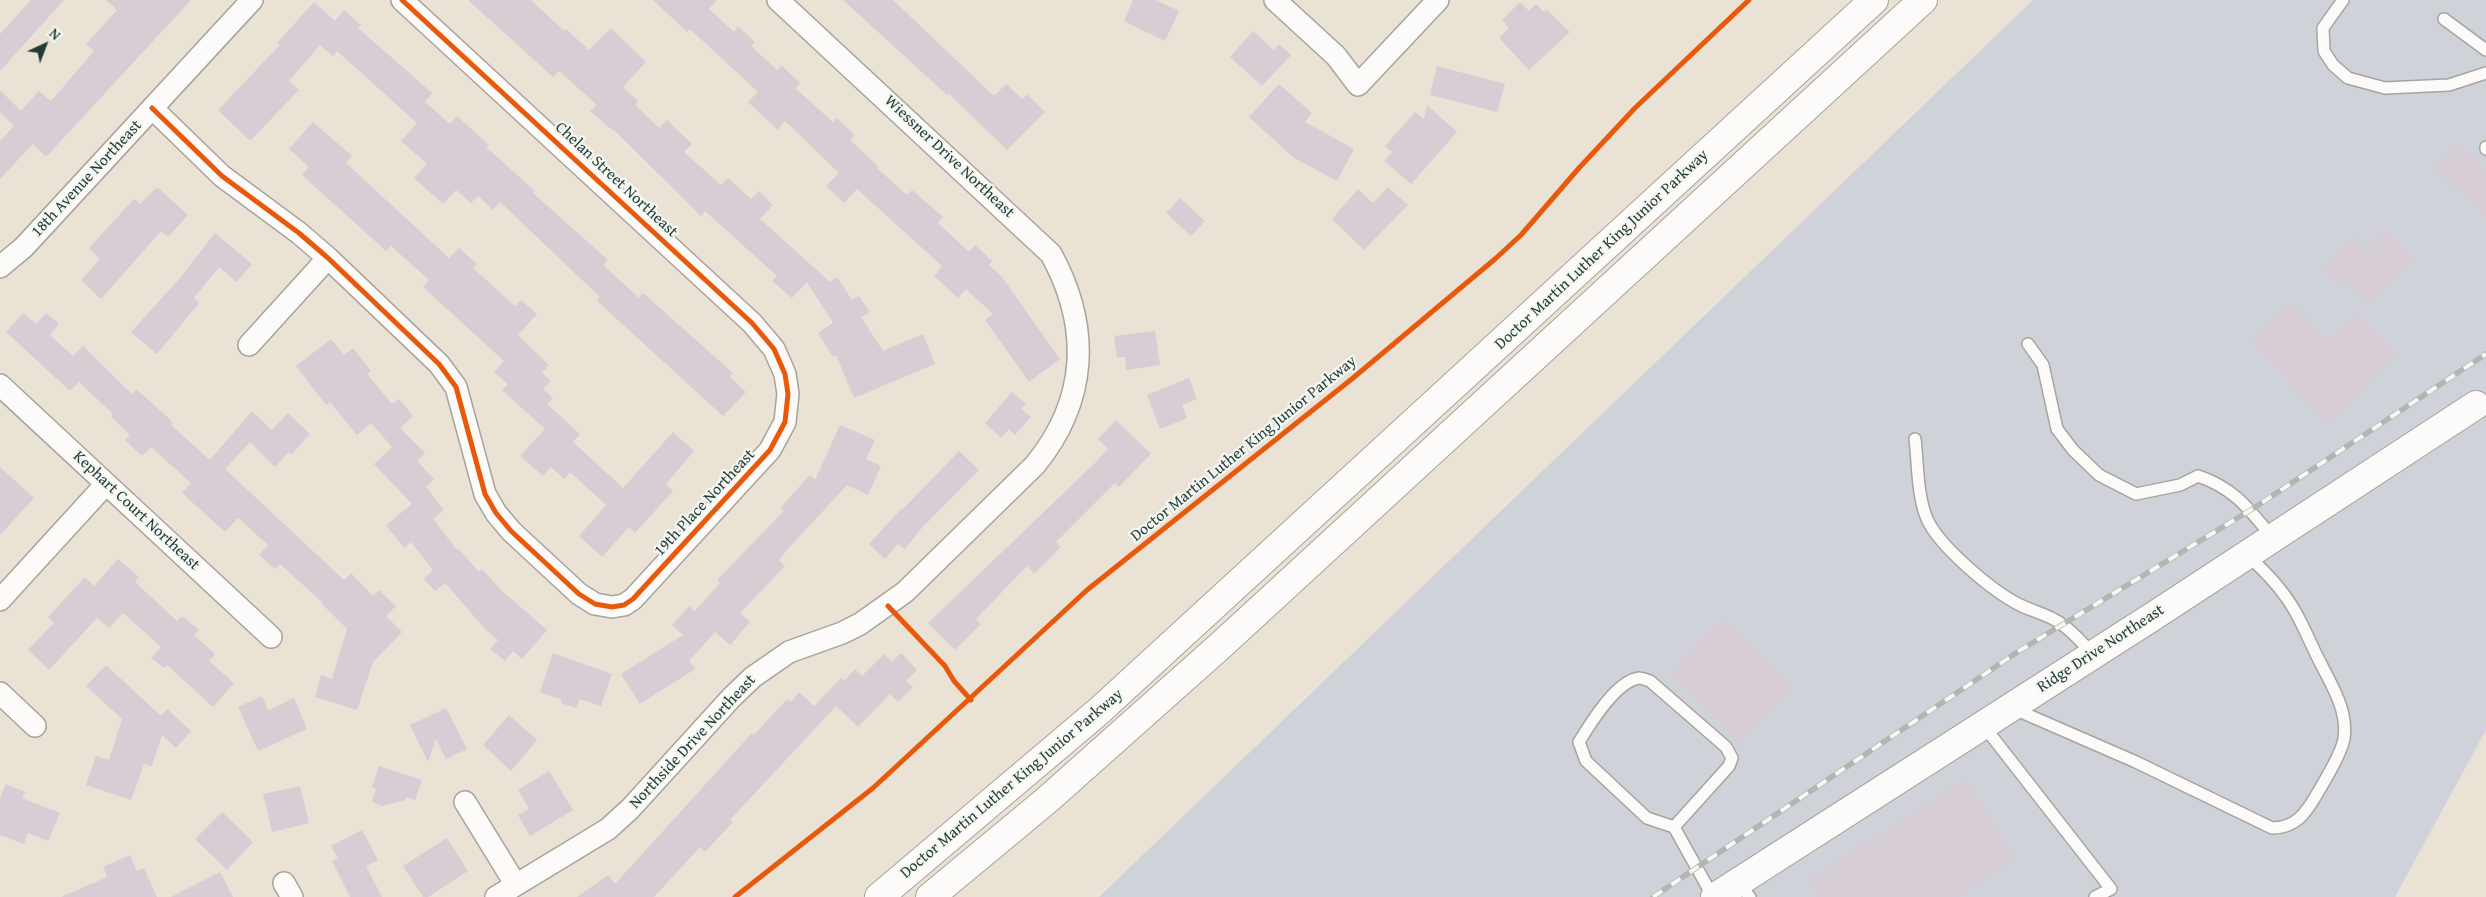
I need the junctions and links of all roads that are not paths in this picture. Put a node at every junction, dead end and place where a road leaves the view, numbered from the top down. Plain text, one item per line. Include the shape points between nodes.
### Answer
1 (252, 0) edge
2 (402, 0) edge
3 (778, 0) edge
4 (1275, 0) edge
5 (1438, 0) edge
6 (1874, 0) edge
7 (1923, 0) edge
8 (2343, 0) edge
9 (2444, 18) dead end
10 (2486, 50) edge
11 (2486, 73) edge
12 (152, 108) junction
13 (328, 258) junction
14 (0, 267) edge
15 (1080, 339) joint
16 (2028, 344) dead end
17 (249, 345) dead end
18 (0, 385) edge
19 (788, 394) joint
20 (2481, 402) edge
21 (1914, 439) dead end
22 (106, 484) junction
23 (2272, 537) junction
24 (2246, 554) junction
25 (0, 600) edge
26 (271, 637) dead end
27 (2093, 654) junction
28 (0, 693) edge
29 (2011, 707) junction
30 (1983, 724) junction
31 (35, 726) dead end
32 (465, 802) dead end
33 (1674, 827) junction
34 (516, 885) junction
35 (1744, 890) edge
36 (496, 897) edge
37 (879, 897) edge
38 (930, 897) edge
39 (1714, 897) edge
40 (2096, 897) edge

1 - 12 street, 18th Avenue Northeast
2 - 19 street, Chelan Street Northeast via 752,323 774,349 785,374
3 - 15 street, Wiessner Drive Northeast via 1051,254 1065,279
4 - 5 street via 1336,56 1358,86
6 - 37 main road, Doctor Martin Luther King Junior Parkway via 1099,711
7 - 38 main road, Doctor Martin Luther King Junior Parkway via 1220,646 1047,800
8 - 11 lane via 2323,28 2324,51 2333,65 2348,78 2385,88 2448,85
9 - 10 lane
12 - 13 street via 222,176
12 - 14 street, 18th Avenue Northeast via 24,247
13 - 17 street
13 - 19 street, 19th Place Northeast via 439,364 456,387 485,494 496,513 579,594 594,604 612,607 633,599 770,450 786,422
15 - 34 street, Northside Drive Northeast via 1072,398 1063,422 1050,447 1019,482 888,606 842,633 789,652 753,677 608,829
16 - 23 lane via 2043,365 2056,429 2098,475 2136,494 2180,485 2198,476 2215,482 2243,501
18 - 22 street, Kephart Court Northeast
20 - 23 main road, Ridge Drive Northeast
21 - 27 lane via 1927,518 1938,536 1997,591 2019,605 2045,613 2063,624
22 - 25 street
22 - 26 street, Kephart Court Northeast
23 - 24 main road, Ridge Drive Northeast
24 - 27 main road, Ridge Drive Northeast
24 - 29 lane via 2295,611 2339,699 2343,717 2344,740 2327,777 2307,811 2293,824 2272,828 2136,762
27 - 29 main road, Ridge Drive Northeast
28 - 31 street
29 - 30 main road, Ridge Drive Northeast
30 - 35 main road, Ridge Drive Northeast
30 - 40 lane via 2111,890
32 - 34 street
33 - 33 lane via 1648,818 1586,761 1579,742 1611,696 1629,681 1640,678 1650,681 1726,747 1732,758 1729,766
33 - 39 lane
34 - 36 street, Northside Drive Northeast
35 - 39 main road, Ridge Drive Northeast

